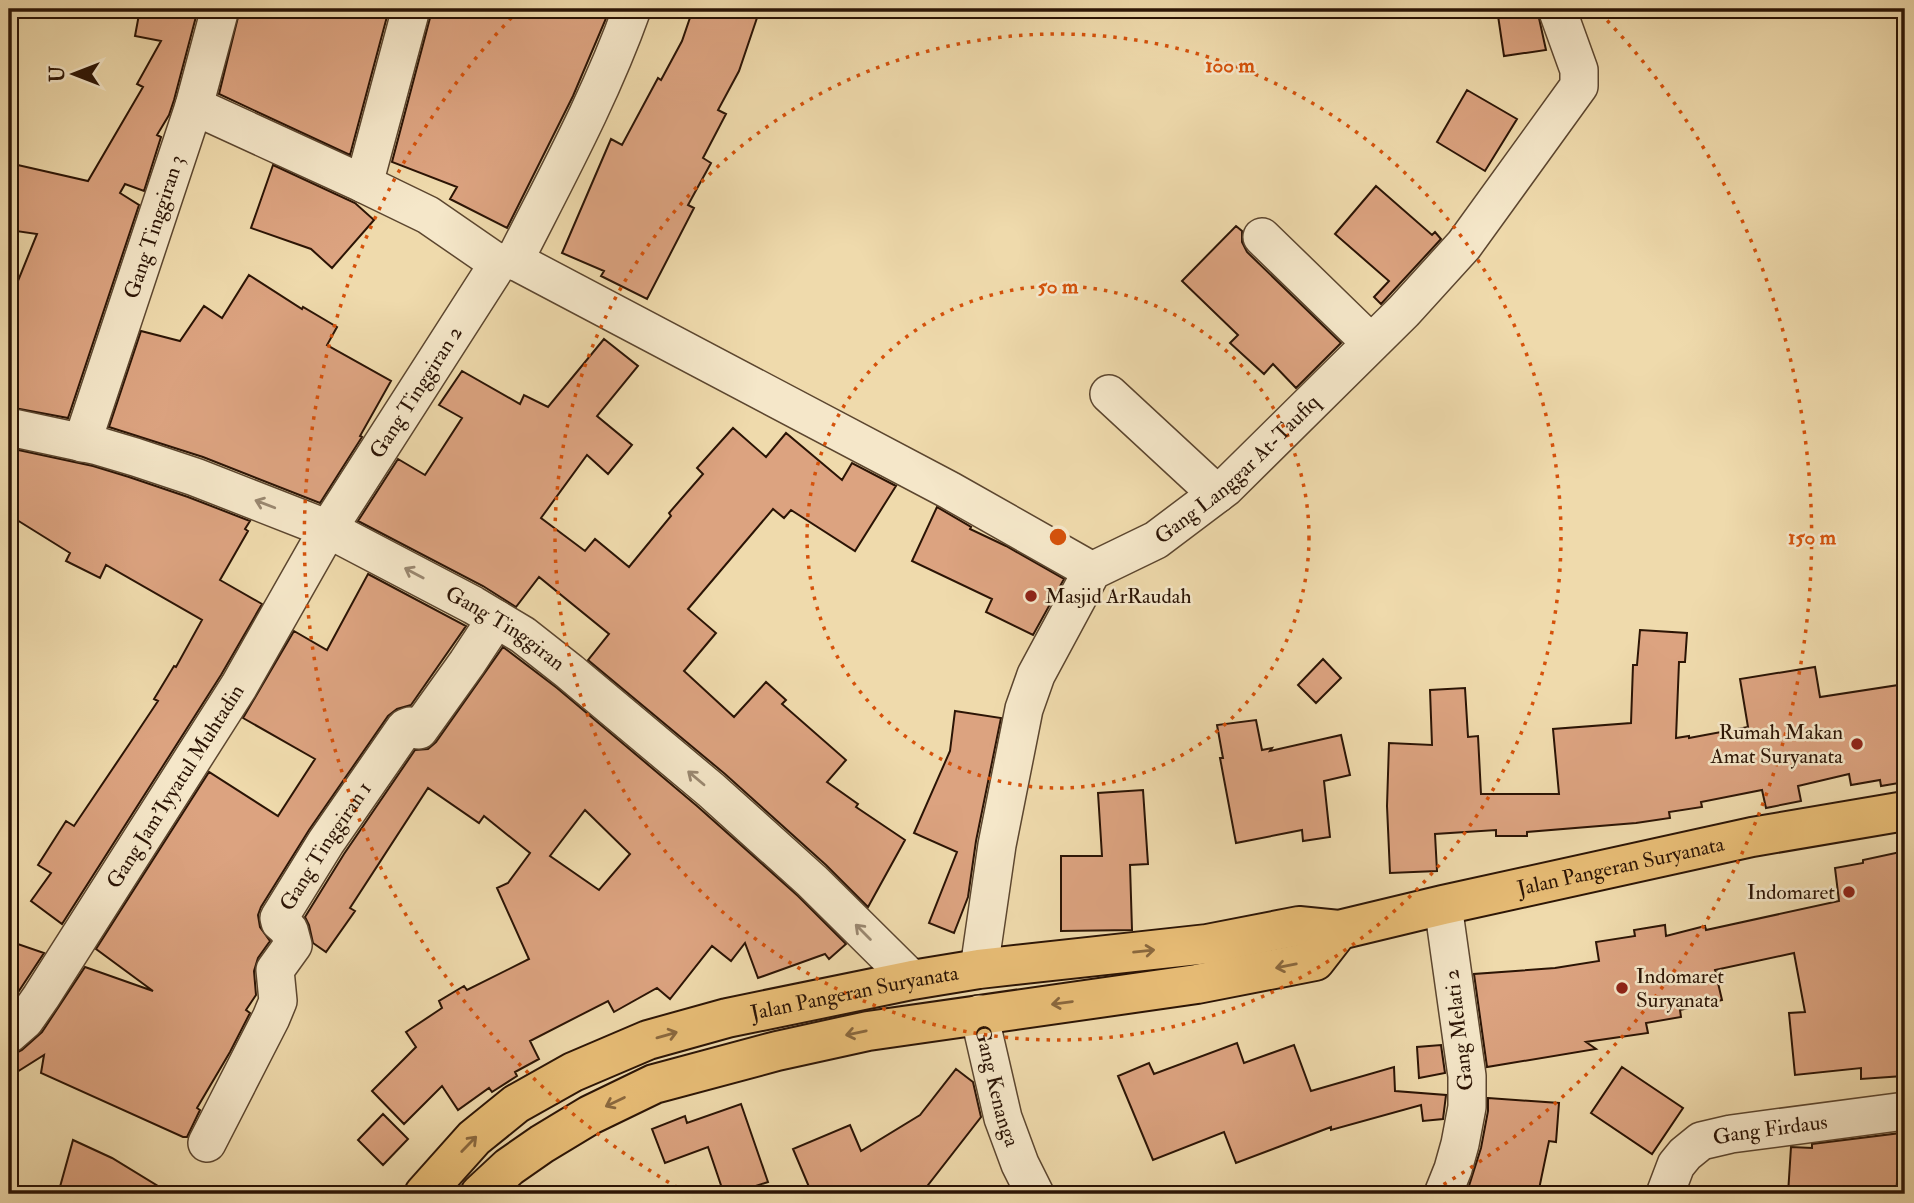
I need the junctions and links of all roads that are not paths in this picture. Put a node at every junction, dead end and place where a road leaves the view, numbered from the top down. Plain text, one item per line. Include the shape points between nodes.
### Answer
1 (220, 9) edge
2 (411, 9) edge
3 (632, 9) edge
4 (1557, 9) edge
5 (194, 106) junction
6 (364, 184) junction
7 (1262, 237) dead end
8 (507, 262) junction
9 (1371, 343) junction
10 (1109, 394) dead end
11 (9, 427) edge
12 (82, 443) junction
13 (1217, 494) junction
14 (328, 529) junction
15 (1092, 571) junction
16 (496, 618) junction
17 (1905, 811) edge
18 (1443, 905) junction
19 (1339, 930) junction
20 (979, 969) junction
21 (912, 980) junction
22 (979, 1014) junction
23 (924, 1022) junction
24 (9, 1034) edge
25 (1905, 1111) edge
26 (207, 1143) dead end
27 (424, 1194) edge
28 (481, 1194) edge
29 (1035, 1194) edge
30 (1443, 1194) edge
31 (1665, 1194) edge

1 - 5 street, Gang Tinggiran 3
2 - 6 street
3 - 8 street, Gang Tinggiran 2 via 585,122
4 - 9 street, Gang Langgar At-Taufiq via 1579,70 1579,86 1464,245
5 - 6 street
5 - 12 street, Gang Tinggiran 3
6 - 8 street
7 - 9 street
8 - 14 street, Gang Tinggiran 2
8 - 15 street via 949,490
9 - 13 street, Gang Langgar At-Taufiq
10 - 13 street
11 - 12 street, Gang Tinggiran
14 -> 12 street, Gang Tinggiran via 195,477
13 - 15 street, Gang Langgar At-Taufiq via 1156,540
16 -> 14 street, Gang Tinggiran
14 - 24 street, Gang Jam'Iyyatul Muhtadin via 239,686 36,1005
15 - 20 street via 1036,675 1024,709
21 -> 16 street, Gang Tinggiran via 711,790 544,650
16 - 26 street, Gang Tinggiran 1 via 419,730 405,728 279,918 293,945 275,970 278,1002
17 - 18 main road, Jalan Pangeran Suryanata via 1752,837
18 - 19 main road, Jalan Pangeran Suryanata
18 - 30 street, Gang Melati 2 via 1467,1076 1460,1144
20 -> 19 main road, Jalan Pangeran Suryanata via 1207,944 1299,926
19 -> 22 main road, Jalan Pangeran Suryanata via 1315,961 1197,984
20 - 21 main road, Jalan Pangeran Suryanata
21 - 23 main road
27 -> 21 main road, Jalan Pangeran Suryanata via 484,1129 516,1104 573,1072 648,1040 727,1018
22 - 23 main road, Jalan Pangeran Suryanata
22 - 29 street, Gang Kenanga via 1003,1118
23 -> 28 main road, Jalan Pangeran Suryanata via 777,1051 653,1084 542,1144
25 - 31 street, Gang Firdaus via 1701,1141 1676,1166

